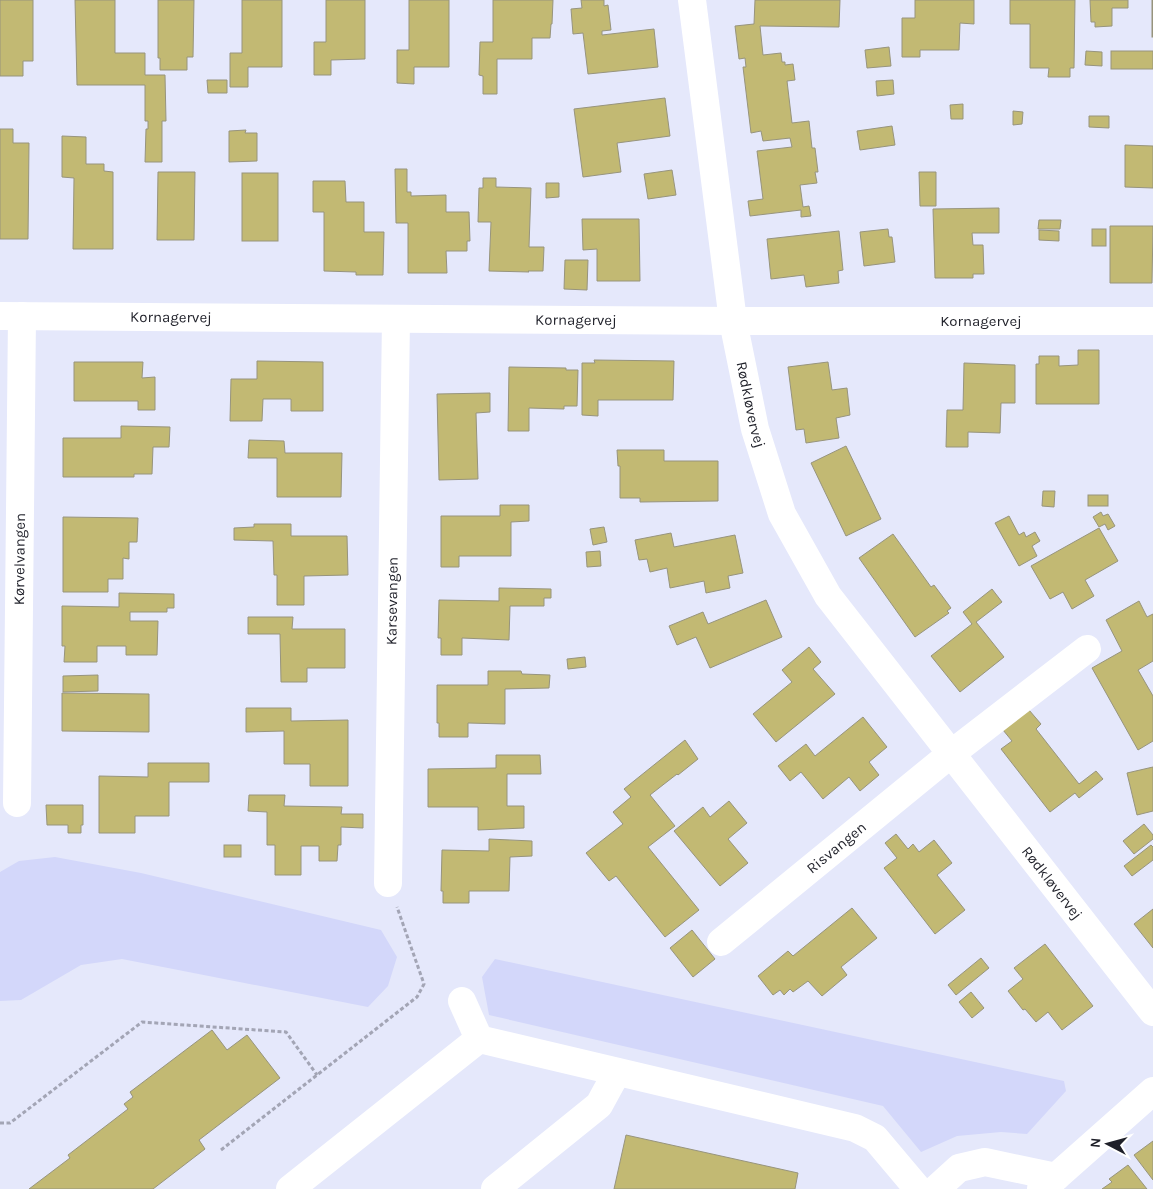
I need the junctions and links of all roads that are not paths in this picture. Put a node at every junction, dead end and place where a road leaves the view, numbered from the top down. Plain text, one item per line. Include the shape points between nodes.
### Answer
1 (692, 0) edge
2 (11, 316) edge
3 (396, 319) junction
4 (733, 321) junction
5 (1153, 321) edge
6 (1087, 649) dead end
7 (952, 753) junction
8 (17, 803) dead end
9 (388, 883) road end
10 (721, 942) dead end
11 (462, 1002) dead end
12 (1153, 1012) edge
13 (479, 1039) junction
14 (617, 1072) junction
15 (1153, 1091) edge
16 (1049, 1183) edge
17 (290, 1189) edge
18 (495, 1189) edge
19 (918, 1189) edge
20 (937, 1189) edge

1 - 4 street, Rødkløvervej
2 - 3 street, Kornagervej
2 - 8 street, Kørvelvangen
3 - 4 street, Kornagervej
3 - 9 street, Karsevangen
4 - 5 street, Kornagervej
4 - 7 street, Rødkløvervej via 755,429 782,514 828,596
6 - 7 street
7 - 10 street, Risvangen
7 - 12 street, Rødkløvervej
11 - 13 street
13 - 14 street
13 - 17 street
14 - 18 street via 599,1105
14 - 19 street via 856,1128 875,1138
15 - 16 street
16 - 20 street via 985,1162 959,1168

